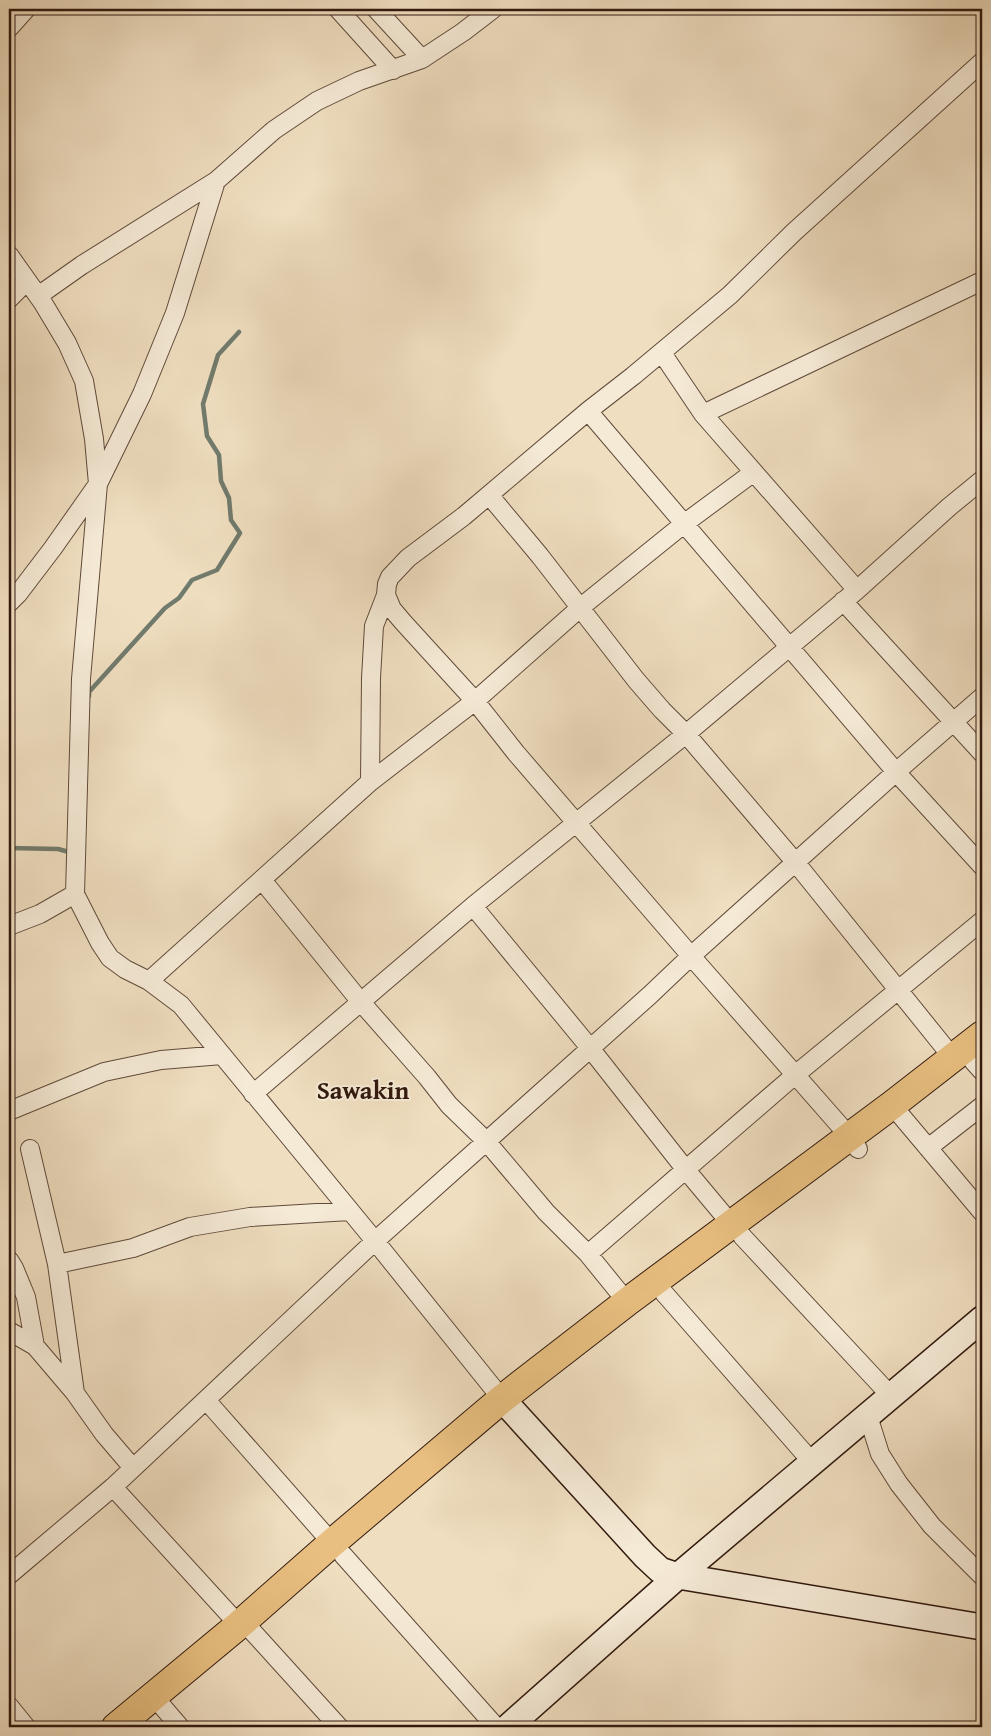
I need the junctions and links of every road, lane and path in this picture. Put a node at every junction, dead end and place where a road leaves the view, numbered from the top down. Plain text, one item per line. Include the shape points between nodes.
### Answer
1 (26, 9) edge
2 (338, 9) edge
3 (376, 9) edge
4 (493, 9) edge
5 (9, 28) edge
6 (422, 59) junction
7 (982, 62) edge
8 (393, 70) junction
9 (216, 181) junction
10 (9, 255) edge
11 (27, 281) junction
12 (982, 281) edge
13 (38, 296) junction
14 (9, 299) edge
15 (662, 353) junction
16 (588, 411) junction
17 (703, 414) junction
18 (754, 472) junction
19 (982, 480) edge
20 (98, 484) junction
21 (489, 495) junction
22 (684, 523) junction
23 (857, 590) junction
24 (386, 595) junction
25 (843, 601) junction
26 (9, 603) edge
27 (580, 607) junction
28 (790, 646) junction
29 (982, 697) edge
30 (475, 701) junction
31 (954, 722) junction
32 (686, 734) junction
33 (982, 753) edge
34 (896, 772) junction
35 (370, 782) junction
36 (575, 822) junction
37 (796, 863) junction
38 (982, 866) edge
39 (262, 880) junction
40 (74, 894) junction
41 (473, 906) junction
42 (982, 921) edge
43 (9, 926) edge
44 (690, 956) junction
45 (149, 981) junction
46 (899, 990) junction
47 (360, 1002) junction
48 (982, 1035) edge
49 (590, 1048) junction
50 (222, 1055) junction
51 (973, 1061) edge
52 (795, 1075) junction
53 (253, 1094) junction
54 (982, 1106) edge
55 (9, 1111) edge
56 (897, 1111) junction
57 (486, 1141) junction
58 (854, 1143) junction
59 (928, 1148) junction
60 (30, 1149) dead end
61 (686, 1170) junction
62 (350, 1211) junction
63 (982, 1212) edge
64 (737, 1231) junction
65 (375, 1240) junction
66 (588, 1254) junction
67 (9, 1260) edge
68 (57, 1264) junction
69 (664, 1293) junction
70 (627, 1302) junction
71 (982, 1319) edge
72 (9, 1331) edge
73 (35, 1346) junction
74 (75, 1393) junction
75 (891, 1396) junction
76 (206, 1400) junction
77 (507, 1404) junction
78 (868, 1416) junction
79 (812, 1462) junction
80 (133, 1468) junction
81 (114, 1487) junction
82 (337, 1549) junction
83 (9, 1575) edge
84 (678, 1576) junction
85 (982, 1576) edge
86 (982, 1627) edge
87 (245, 1628) junction
88 (9, 1706) edge
89 (162, 1706) junction
90 (24, 1726) edge
91 (116, 1727) edge
92 (137, 1727) edge
93 (180, 1727) edge
94 (339, 1727) edge
95 (496, 1727) edge
96 (508, 1727) edge

1 - 5 street
2 - 8 street
3 - 6 street
4 - 6 street
6 - 8 street
7 - 15 street via 794,232 730,295
8 - 9 street via 317,101 274,130
9 - 13 street
9 - 20 street via 176,313 142,394
10 - 11 street
11 - 13 street
11 - 14 street
12 - 17 street
13 - 20 street via 67,342 84,381
15 - 16 street
15 - 17 street
16 - 21 street
16 - 22 street
17 - 18 street
18 - 22 street
18 - 23 street
19 - 23 street
20 - 26 street
20 - 40 street via 81,679
21 - 24 street via 408,558 390,577
21 - 27 street
22 - 27 street
22 - 28 street
23 - 25 street
24 - 30 street via 392,609
24 - 35 street via 374,626
25 - 28 street
25 - 31 street
27 - 30 street
27 - 32 street via 636,680
28 - 32 street
28 - 34 street
29 - 31 street
30 - 35 street
30 - 36 street
31 - 33 street
31 - 34 street
32 - 36 street
32 - 37 street
34 - 37 street
34 - 38 street
35 - 39 street
36 - 41 street
36 - 44 street
37 - 44 street
37 - 46 street
39 - 45 street
39 - 47 street
40 - 43 street via 40,914
40 - 45 street via 110,958
41 - 47 street
41 - 49 street
42 - 46 street
44 - 49 street
44 - 52 street
45 - 50 street via 181,1005
46 - 51 street
46 - 52 street
47 - 53 street
47 - 57 street via 449,1105
48 - 51 main road
49 - 57 street
49 - 61 street
50 - 53 street
50 - 55 street via 161,1060 104,1072
51 - 56 main road
52 - 58 street
52 - 61 street
53 - 62 street
54 - 59 street
56 - 58 main road
56 - 59 street
57 - 65 street
57 - 66 street via 546,1212
58 - 64 main road
59 - 63 street
60 - 68 street
61 - 64 street
61 - 66 street
62 - 65 street
62 - 68 street via 250,1217 190,1227 133,1248
64 - 69 main road
64 - 70 main road
64 - 75 street
65 - 76 street
65 - 77 street
66 - 70 street
67 - 73 street via 26,1297
68 - 74 street
69 - 77 main road
69 - 79 street
70 - 77 main road
71 - 75 street
72 - 73 street
73 - 74 street
74 - 80 street
75 - 78 street
76 - 80 street
76 - 82 street
77 - 82 main road
77 - 84 street via 645,1556 660,1570
78 - 79 street
78 - 85 street via 880,1454 899,1484 932,1526
79 - 84 street
80 - 81 street
81 - 83 street
81 - 87 street
82 - 87 main road
82 - 95 street
84 - 86 street
84 - 96 street
87 - 89 main road
87 - 91 main road
87 - 94 street
88 - 90 street
89 - 92 main road
89 - 93 street

